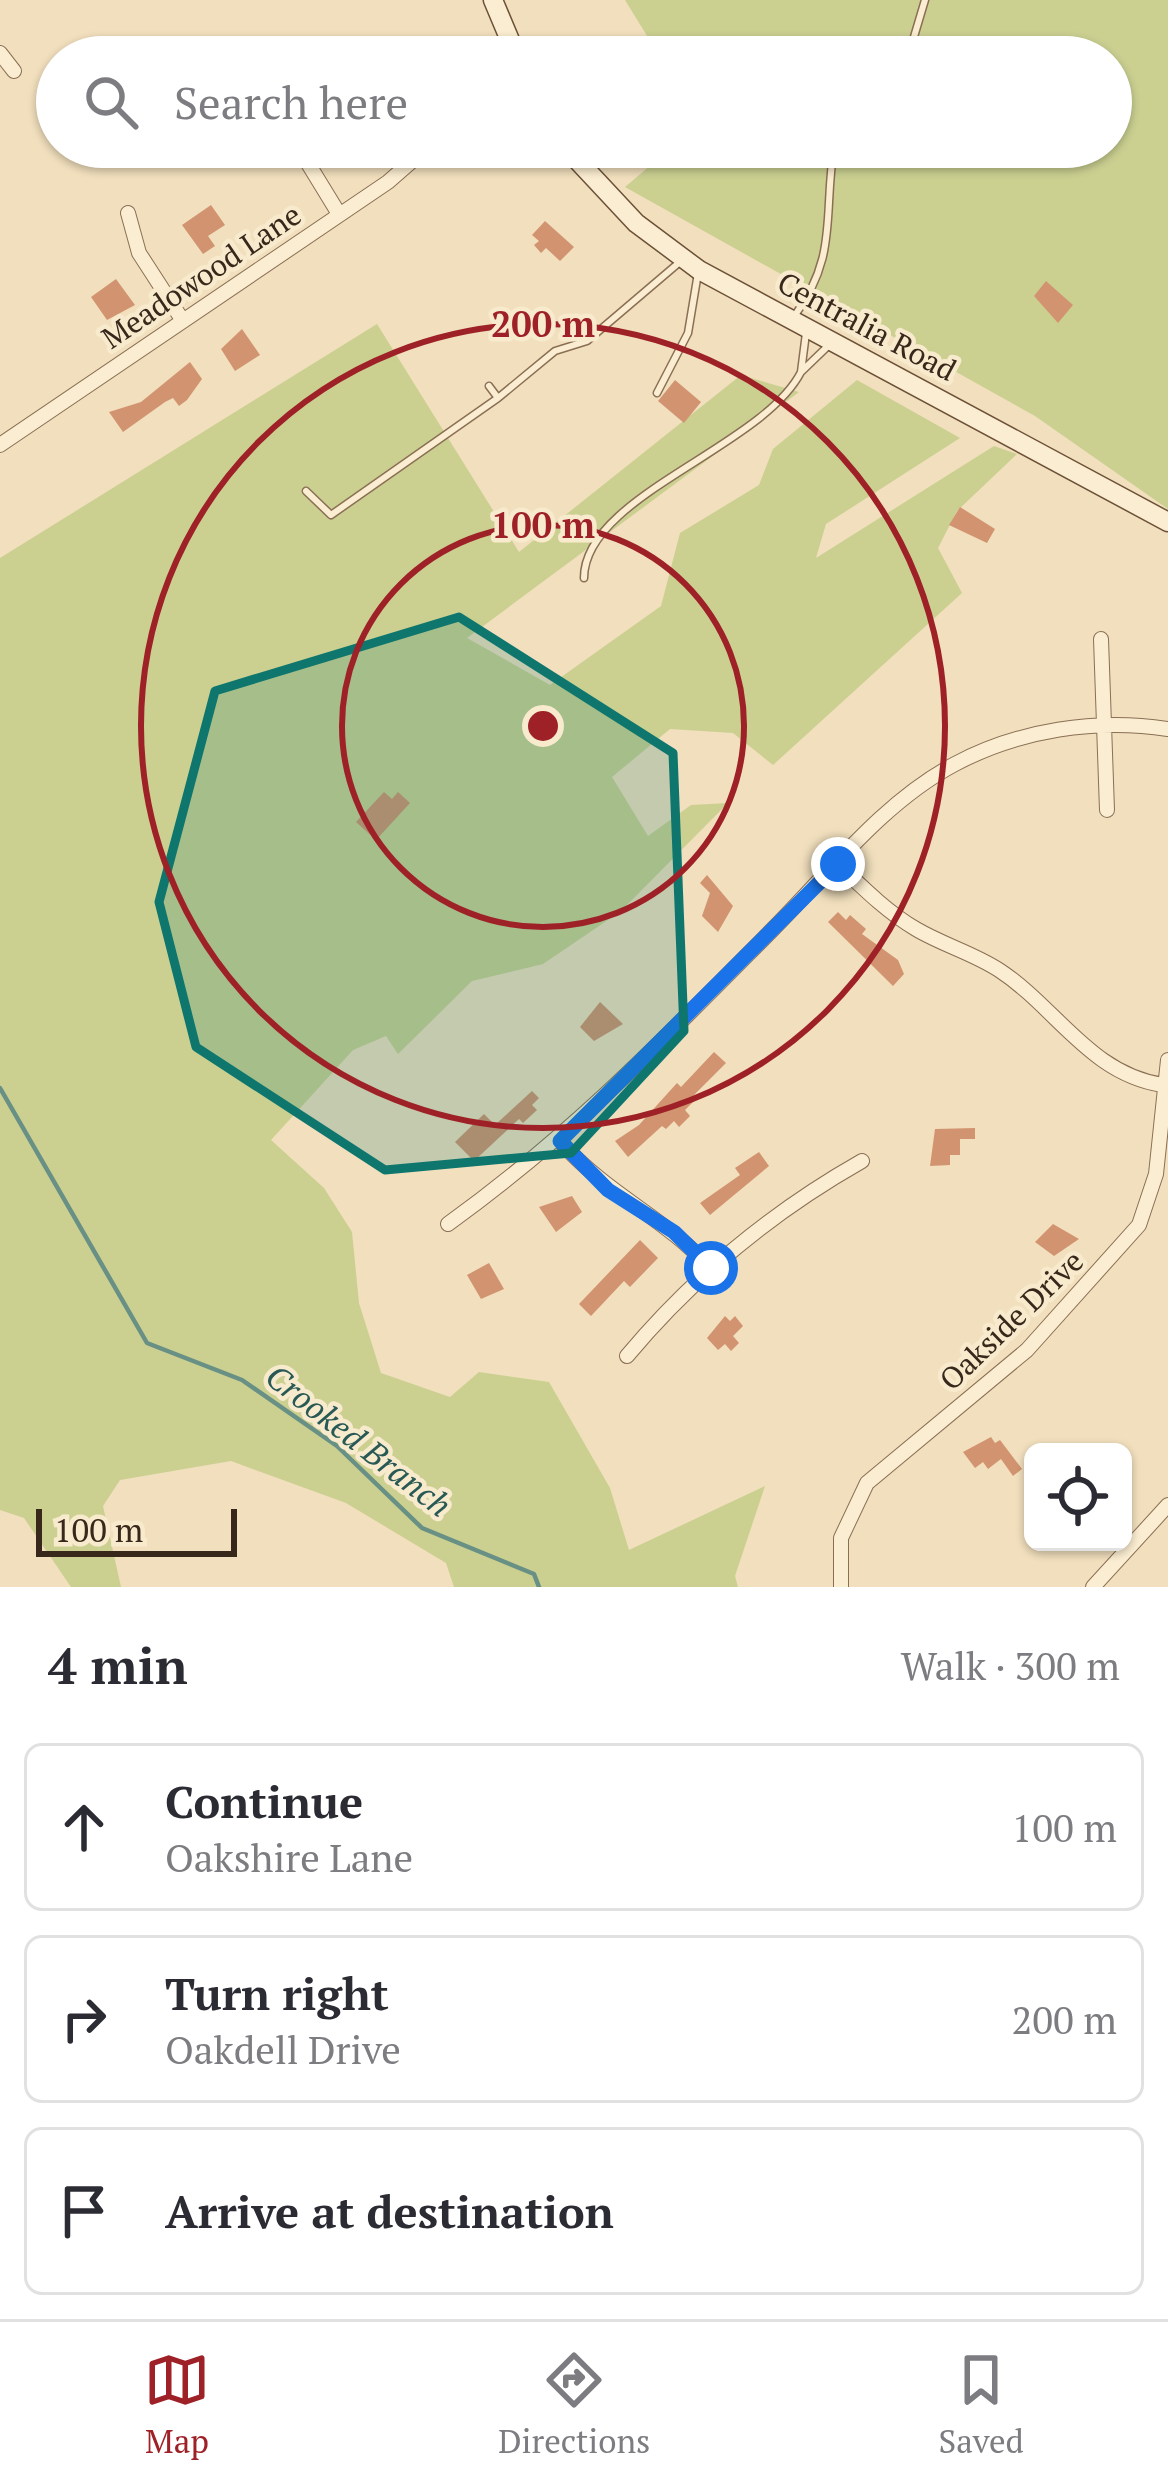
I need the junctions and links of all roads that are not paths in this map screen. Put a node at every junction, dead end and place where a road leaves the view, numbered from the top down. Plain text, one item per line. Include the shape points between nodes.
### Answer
1 (493, 0) edge
2 (926, 0) edge
3 (508, 36) edge
4 (915, 36) edge
5 (0, 52) edge
6 (14, 71) dead end
7 (311, 168) edge
8 (400, 168) edge
9 (583, 168) edge
10 (832, 168) edge
11 (128, 213) dead end
12 (339, 214) junction
13 (692, 264) junction
14 (183, 320) junction
15 (799, 325) junction
16 (831, 343) junction
17 (801, 371) junction
18 (488, 386) dead end
19 (657, 393) dead end
20 (498, 398) junction
21 (0, 445) edge
22 (305, 490) dead end
23 (1168, 522) edge
24 (584, 578) dead end
25 (1101, 639) dead end
26 (1104, 725) junction
27 (1168, 729) edge
28 (1107, 811) dead end
29 (838, 864) junction
30 (1168, 1060) edge
31 (1162, 1085) junction
32 (560, 1141) junction
33 (862, 1161) dead end
34 (448, 1224) dead end
35 (711, 1268) junction
36 (628, 1356) dead end
37 (1168, 1505) edge
38 (841, 1587) edge
39 (1093, 1587) edge

1 - 3 main road
2 - 4 lane
5 - 6 street
7 - 12 street
8 - 12 street, Meadowood Lane
9 - 13 main road, Centralia Road
10 - 15 lane via 826,257
11 - 14 street via 139,253
12 - 14 street, Meadowood Lane
13 - 15 main road, Centralia Road
13 - 19 lane via 688,333
13 - 20 lane via 587,341 551,353
14 - 21 street, Meadowood Lane
15 - 16 main road, Centralia Road
15 - 17 lane
16 - 17 lane
16 - 23 main road, Centralia Road
17 - 24 lane via 764,420 692,462 600,535
18 - 20 lane
20 - 22 lane via 331,515
25 - 26 street
26 - 27 street
26 - 28 street
26 - 29 street via 1027,736 953,765 901,801
29 - 31 street via 910,926 1022,987 1097,1059
29 - 32 street
30 - 31 street, Oakside Drive
31 - 38 street, Oakside Drive via 1156,1174 1139,1225 1027,1350 867,1483 841,1538
32 - 34 street
32 - 35 street via 608,1190 674,1232
33 - 35 street via 788,1206
35 - 36 street
37 - 39 street

